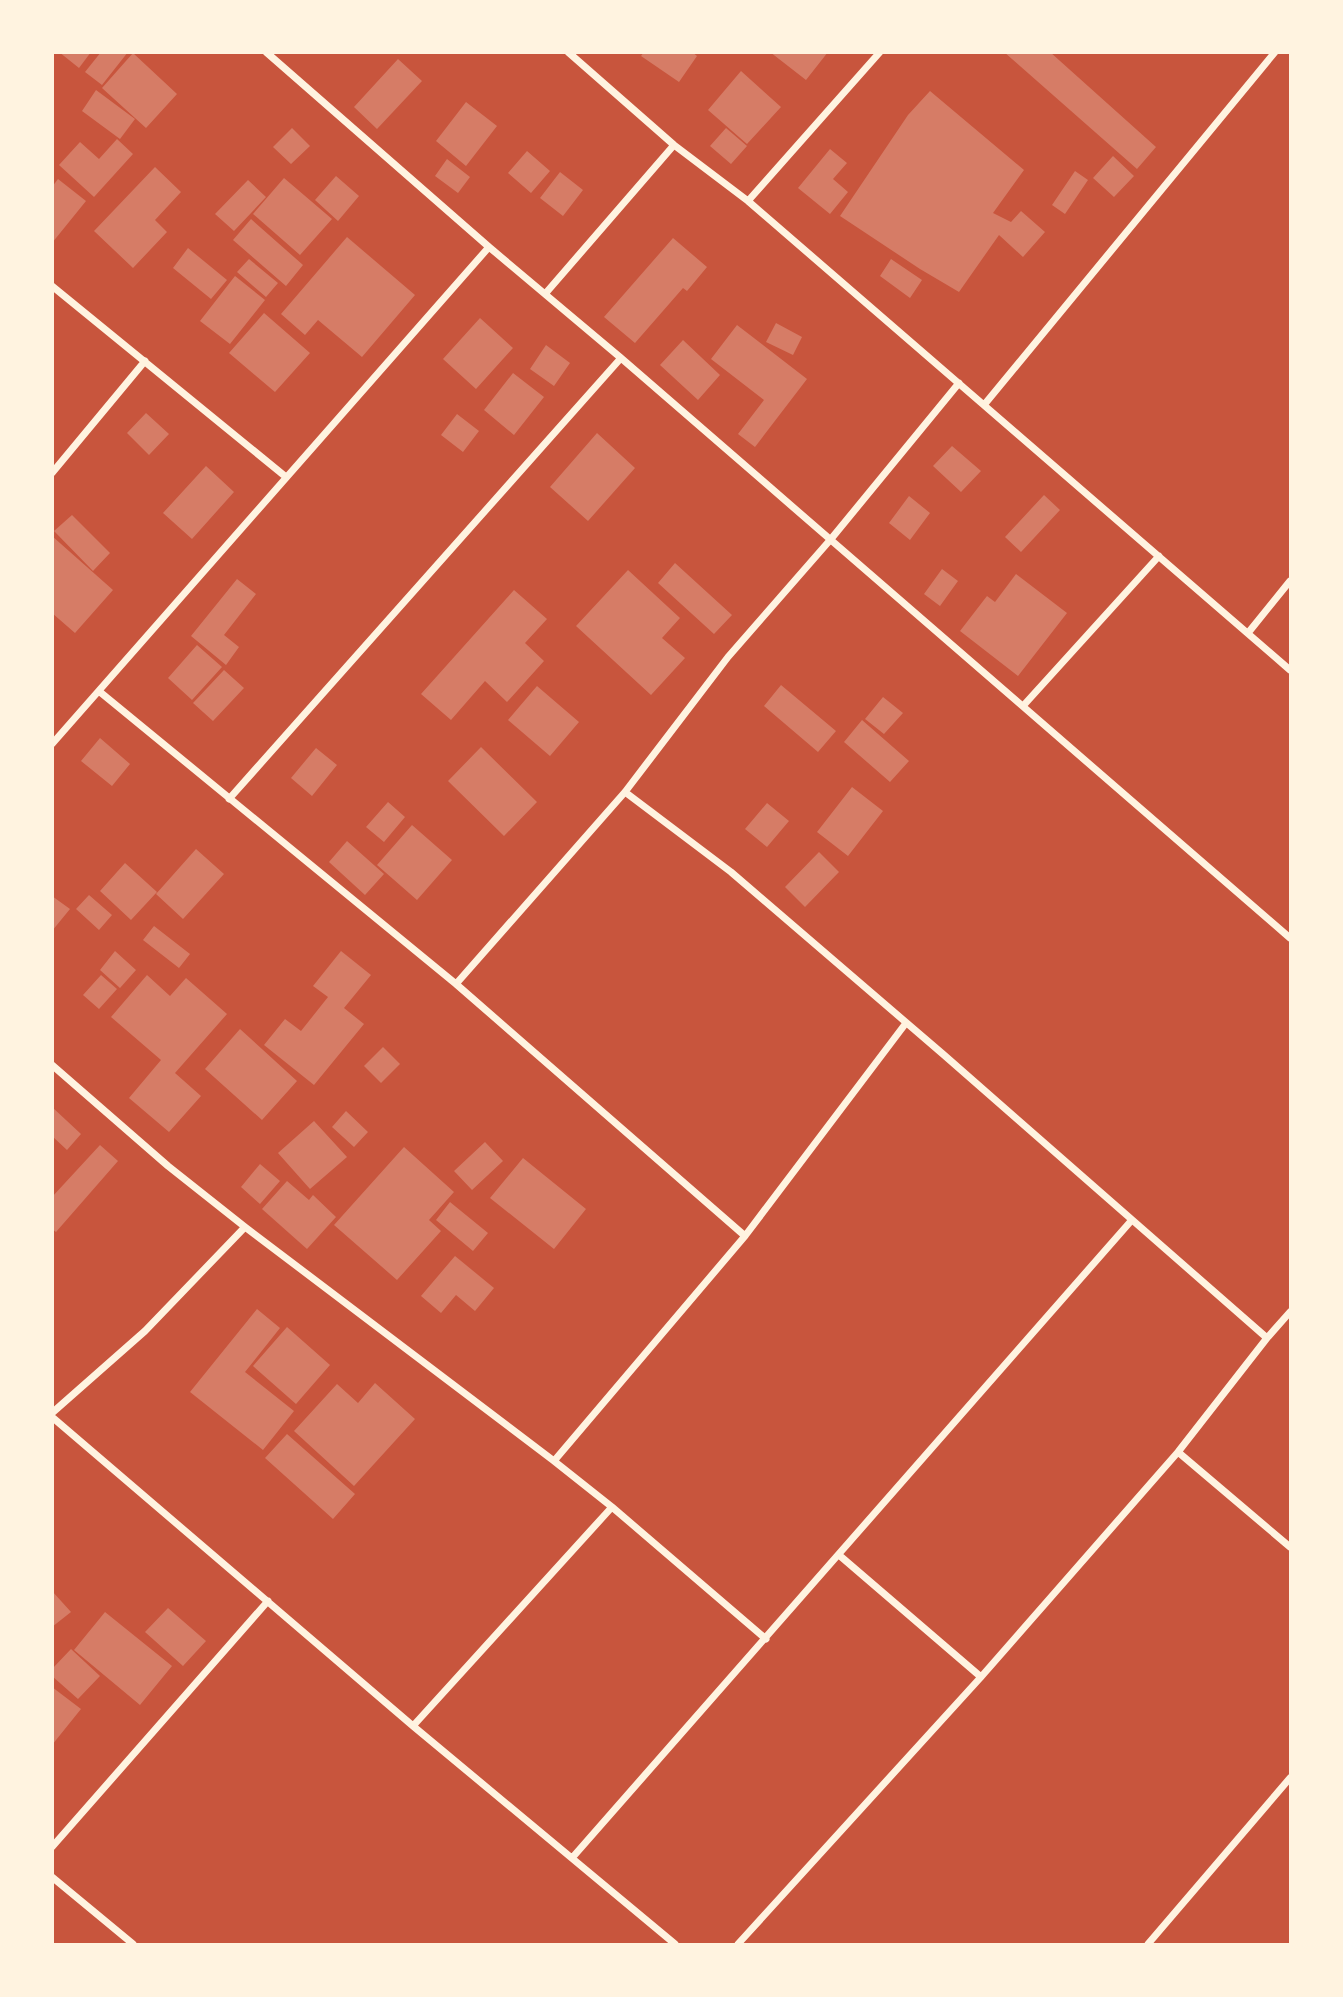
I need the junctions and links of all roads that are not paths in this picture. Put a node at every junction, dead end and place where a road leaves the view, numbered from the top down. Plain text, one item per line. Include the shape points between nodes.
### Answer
1 (568, 52) edge
2 (880, 52) edge
3 (1275, 52) edge
4 (266, 53) edge
5 (674, 145) junction
6 (748, 201) junction
7 (489, 247) junction
8 (52, 286) edge
9 (545, 293) junction
10 (621, 358) junction
11 (145, 361) junction
12 (959, 383) junction
13 (984, 405) junction
14 (52, 472) edge
15 (286, 477) junction
16 (831, 539) junction
17 (1158, 556) junction
18 (1290, 581) edge
19 (1248, 633) junction
20 (1290, 670) edge
21 (100, 692) junction
22 (1023, 706) junction
23 (52, 744) edge
24 (625, 792) junction
25 (229, 799) junction
26 (1290, 938) edge
27 (456, 984) junction
28 (906, 1023) junction
29 (52, 1065) edge
30 (1131, 1221) junction
31 (245, 1227) junction
32 (745, 1236) junction
33 (1290, 1311) edge
34 (1267, 1338) junction
35 (52, 1415) edge
36 (1178, 1452) junction
37 (554, 1461) junction
38 (612, 1507) junction
39 (1290, 1547) edge
40 (839, 1555) junction
41 (268, 1601) junction
42 (766, 1639) junction
43 (981, 1677) junction
44 (413, 1726) junction
45 (1290, 1778) edge
46 (52, 1847) edge
47 (572, 1858) junction
48 (52, 1877) edge
49 (133, 1944) edge
50 (675, 1944) edge
51 (738, 1944) edge
52 (1148, 1944) edge

1 - 5 street
2 - 6 street
3 - 13 street
4 - 7 street
5 - 6 street
5 - 9 street
6 - 12 street
7 - 9 street
7 - 15 street
8 - 11 street
9 - 10 street
10 - 16 street
10 - 25 street
11 - 14 street
11 - 15 street
12 - 13 street
12 - 16 street
13 - 17 street
15 - 21 street
16 - 22 street
16 - 24 street via 728,657
17 - 19 street
17 - 22 street
18 - 19 street
19 - 20 street
21 - 23 street
21 - 25 street
22 - 26 street
24 - 27 street
24 - 28 street via 730,872
25 - 27 street
27 - 32 street
28 - 30 street
28 - 32 street
29 - 31 street
30 - 34 street
30 - 40 street
31 - 35 street via 145,1331
31 - 37 street
32 - 37 street
33 - 34 street
34 - 36 street
35 - 41 street
36 - 39 street
36 - 43 street
37 - 38 street
38 - 42 street
38 - 44 street
40 - 42 street
40 - 43 street
41 - 44 street
41 - 46 street
42 - 47 street
43 - 51 street
44 - 47 street
45 - 52 street
47 - 50 street
48 - 49 street

